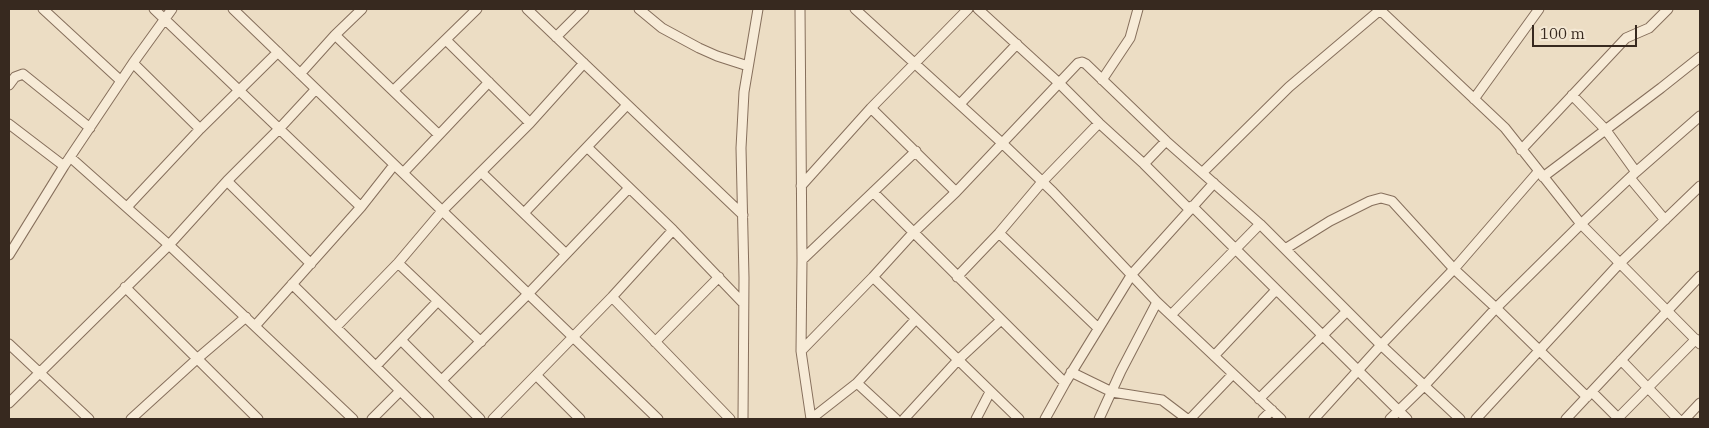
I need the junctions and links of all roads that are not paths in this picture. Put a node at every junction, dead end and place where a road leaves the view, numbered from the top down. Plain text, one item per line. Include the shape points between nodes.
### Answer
1 (43, 9) edge
2 (154, 9) edge
3 (172, 9) edge
4 (233, 9) edge
5 (362, 9) edge
6 (476, 9) edge
7 (527, 9) edge
8 (584, 9) edge
9 (639, 9) edge
10 (758, 9) edge
11 (800, 9) edge
12 (856, 9) edge
13 (968, 9) edge
14 (978, 9) edge
15 (1138, 9) edge
16 (1379, 9) edge
17 (1539, 9) edge
18 (1668, 9) edge
19 (164, 20) junction
20 (335, 35) junction
21 (556, 36) junction
22 (446, 40) junction
23 (1017, 44) junction
24 (278, 52) junction
25 (1700, 57) edge
26 (133, 63) junction
27 (584, 63) junction
28 (916, 63) junction
29 (748, 66) junction
30 (300, 74) junction
31 (1102, 80) junction
32 (120, 81) junction
33 (489, 82) junction
34 (1060, 83) junction
35 (9, 86) edge
36 (316, 89) junction
37 (394, 90) junction
38 (239, 91) junction
39 (1572, 95) junction
40 (1474, 99) junction
41 (960, 104) junction
42 (627, 105) junction
43 (871, 108) junction
44 (1700, 116) edge
45 (530, 123) junction
46 (1099, 123) junction
47 (9, 124) edge
48 (90, 128) junction
49 (279, 129) junction
50 (1605, 129) junction
51 (200, 130) junction
52 (439, 134) junction
53 (1166, 141) junction
54 (1002, 143) junction
55 (587, 147) junction
56 (1521, 150) junction
57 (916, 151) junction
58 (70, 157) junction
59 (394, 164) junction
60 (1144, 164) junction
61 (64, 166) junction
62 (481, 172) junction
63 (1203, 172) junction
64 (403, 173) junction
65 (1541, 175) junction
66 (1633, 175) junction
67 (227, 181) junction
68 (1042, 182) junction
69 (1214, 182) junction
70 (801, 186) junction
71 (629, 188) junction
72 (1699, 190) edge
73 (873, 192) junction
74 (956, 192) junction
75 (127, 207) junction
76 (362, 207) junction
77 (1191, 208) junction
78 (442, 211) junction
79 (524, 213) junction
80 (742, 215) junction
81 (1665, 220) junction
82 (1260, 224) junction
83 (1581, 224) junction
84 (673, 230) junction
85 (913, 233) junction
86 (999, 233) junction
87 (169, 244) junction
88 (1234, 249) junction
89 (1285, 249) junction
90 (9, 254) edge
91 (566, 254) junction
92 (802, 260) junction
93 (398, 263) junction
94 (311, 264) junction
95 (1619, 264) junction
96 (1454, 269) junction
97 (1132, 274) junction
98 (719, 277) junction
99 (873, 277) junction
100 (957, 277) junction
101 (1700, 278) edge
102 (292, 284) junction
103 (125, 287) junction
104 (1276, 290) junction
105 (528, 294) junction
106 (612, 297) junction
107 (438, 301) junction
108 (1157, 302) junction
109 (744, 303) junction
110 (1496, 308) junction
111 (1347, 311) junction
112 (1667, 312) junction
113 (1171, 315) junction
114 (246, 317) junction
115 (916, 319) junction
116 (1001, 320) junction
117 (255, 326) junction
118 (336, 327) junction
119 (1098, 328) junction
120 (1321, 335) junction
121 (573, 338) junction
122 (401, 340) junction
123 (481, 342) junction
124 (655, 342) junction
125 (1698, 342) edge
126 (9, 344) edge
127 (1381, 345) junction
128 (801, 351) junction
129 (1539, 351) junction
130 (1214, 356) junction
131 (198, 358) junction
132 (958, 360) junction
133 (1621, 360) junction
134 (376, 366) junction
135 (1072, 372) junction
136 (1358, 372) junction
137 (40, 374) junction
138 (1233, 374) junction
139 (538, 376) junction
140 (442, 380) junction
141 (857, 383) junction
142 (1065, 383) junction
143 (1425, 385) junction
144 (1648, 388) junction
145 (400, 391) junction
146 (990, 392) junction
147 (1112, 392) junction
148 (1589, 394) junction
149 (1260, 399) junction
150 (9, 403) edge
151 (1700, 403) edge
152 (1272, 410) junction
153 (1398, 411) junction
154 (1572, 417) edge
155 (577, 418) edge
156 (89, 419) edge
157 (130, 419) edge
158 (258, 419) edge
159 (353, 419) edge
160 (372, 419) edge
161 (429, 419) edge
162 (480, 419) edge
163 (494, 419) edge
164 (658, 419) edge
165 (730, 419) edge
166 (743, 419) edge
167 (811, 419) edge
168 (896, 419) edge
169 (904, 419) edge
170 (976, 419) edge
171 (1019, 419) edge
172 (1045, 419) edge
173 (1099, 419) edge
174 (1188, 419) edge
175 (1263, 419) edge
176 (1281, 419) edge
177 (1314, 419) edge
178 (1390, 419) edge
179 (1406, 419) edge
180 (1460, 419) edge
181 (1476, 419) edge
182 (1618, 419) edge
183 (1678, 419) edge
184 (1685, 419) edge

1 - 32 street
2 - 19 street
3 - 19 street
4 - 24 street
5 - 20 street
6 - 22 street
7 - 21 street
8 - 21 street
9 - 29 street via 662,28 699,48
10 - 29 street
11 - 70 street
12 - 28 street
13 - 28 street
14 - 23 street
15 - 31 street via 1130,38
16 - 40 street
16 - 63 street via 1289,88
17 - 40 street
18 - 39 street via 1649,28 1626,38
19 - 26 street
19 - 38 street
20 - 30 street
20 - 37 street
21 - 27 street
22 - 33 street
22 - 37 street
23 - 34 street
23 - 41 street
24 - 30 street
24 - 38 street
25 - 50 street
26 - 32 street
26 - 51 street
27 - 42 street
27 - 45 street
28 - 41 street
28 - 43 street
29 - 80 street via 744,92
30 - 36 street
31 - 34 street via 1082,62
31 - 53 street
32 - 48 street
33 - 45 street
33 - 52 street
34 - 46 street
34 - 54 street
35 - 48 street via 18,74 23,74
36 - 49 street
36 - 59 street
37 - 52 street
38 - 49 street
38 - 51 street
39 - 50 street
39 - 56 street
40 - 56 street via 1505,128
41 - 54 street
42 - 55 street
42 - 80 street
43 - 57 street
43 - 70 street
44 - 66 street
45 - 62 street
46 - 60 street
46 - 68 street
47 - 61 street
48 - 58 street
49 - 67 street
49 - 76 street
50 - 65 street
50 - 66 street
51 - 75 street
52 - 64 street
53 - 60 street
53 - 63 street
54 - 68 street
54 - 74 street
55 - 71 street
55 - 79 street
56 - 65 street
57 - 73 street
57 - 74 street
58 - 61 street
58 - 75 street
59 - 64 street
59 - 76 street
60 - 77 street
61 - 90 street
62 - 78 street
62 - 79 street
63 - 69 street
64 - 78 street
65 - 83 street
65 - 96 street
66 - 81 street
66 - 83 street
67 - 87 street
67 - 94 street
68 - 86 street
68 - 97 street
69 - 77 street
69 - 82 street
70 - 92 street
71 - 84 street
71 - 91 street
72 - 81 street
73 - 85 street
73 - 92 street
74 - 85 street
75 - 87 street
76 - 94 street
77 - 88 street
77 - 97 street
78 - 93 street
78 - 105 street
79 - 91 street
80 - 109 street
81 - 95 street
82 - 88 street
82 - 89 street
83 - 95 street
83 - 110 street
84 - 98 street
84 - 106 street
85 - 99 street
85 - 100 street
86 - 100 street
86 - 119 street
87 - 103 street
87 - 114 street
88 - 104 street
88 - 113 street
89 - 96 street via 1330,221 1381,198 1392,201
89 - 111 street
91 - 105 street
92 - 128 street
93 - 107 street
93 - 118 street
94 - 102 street
95 - 112 street
95 - 129 street
96 - 110 street
96 - 127 street
97 - 108 street
97 - 119 street
98 - 109 street
98 - 124 street
99 - 115 street
99 - 128 street
100 - 116 street
101 - 112 street
102 - 117 street
102 - 118 street
103 - 131 street
103 - 137 street
104 - 120 street
104 - 130 street
105 - 121 street
105 - 123 street
106 - 121 street
106 - 124 street
107 - 122 street
107 - 123 street
108 - 113 street
108 - 147 street
109 - 166 street
110 - 129 street
110 - 143 street
111 - 120 street
111 - 127 street
112 - 125 street
112 - 133 street
113 - 130 street
114 - 117 street
114 - 131 street
115 - 132 street
115 - 141 street
116 - 132 street
116 - 142 street
117 - 159 street
118 - 134 street
119 - 135 street
120 - 136 street
120 - 149 street
121 - 139 street
121 - 164 street
122 - 134 street
122 - 140 street
123 - 140 street
124 - 165 street
125 - 144 street
126 - 137 street
127 - 136 street
127 - 143 street
128 - 167 street
129 - 148 street
129 - 181 street
130 - 138 street
131 - 157 street
131 - 158 street
132 - 146 street
132 - 169 street
133 - 144 street
133 - 148 street
134 - 145 street
135 - 142 street
135 - 147 street
136 - 153 street
136 - 177 street
137 - 150 street
137 - 156 street
138 - 149 street
138 - 174 street
139 - 155 street
139 - 163 street
140 - 162 street
141 - 167 street
141 - 168 street
142 - 172 street
143 - 153 street
143 - 180 street
144 - 182 street
144 - 183 street
145 - 160 street
145 - 161 street
146 - 170 street
146 - 171 street
147 - 173 street
147 - 174 street via 1162,400
148 - 154 street
148 - 182 street
149 - 152 street
151 - 184 street
152 - 175 street
152 - 176 street
153 - 178 street
153 - 179 street

